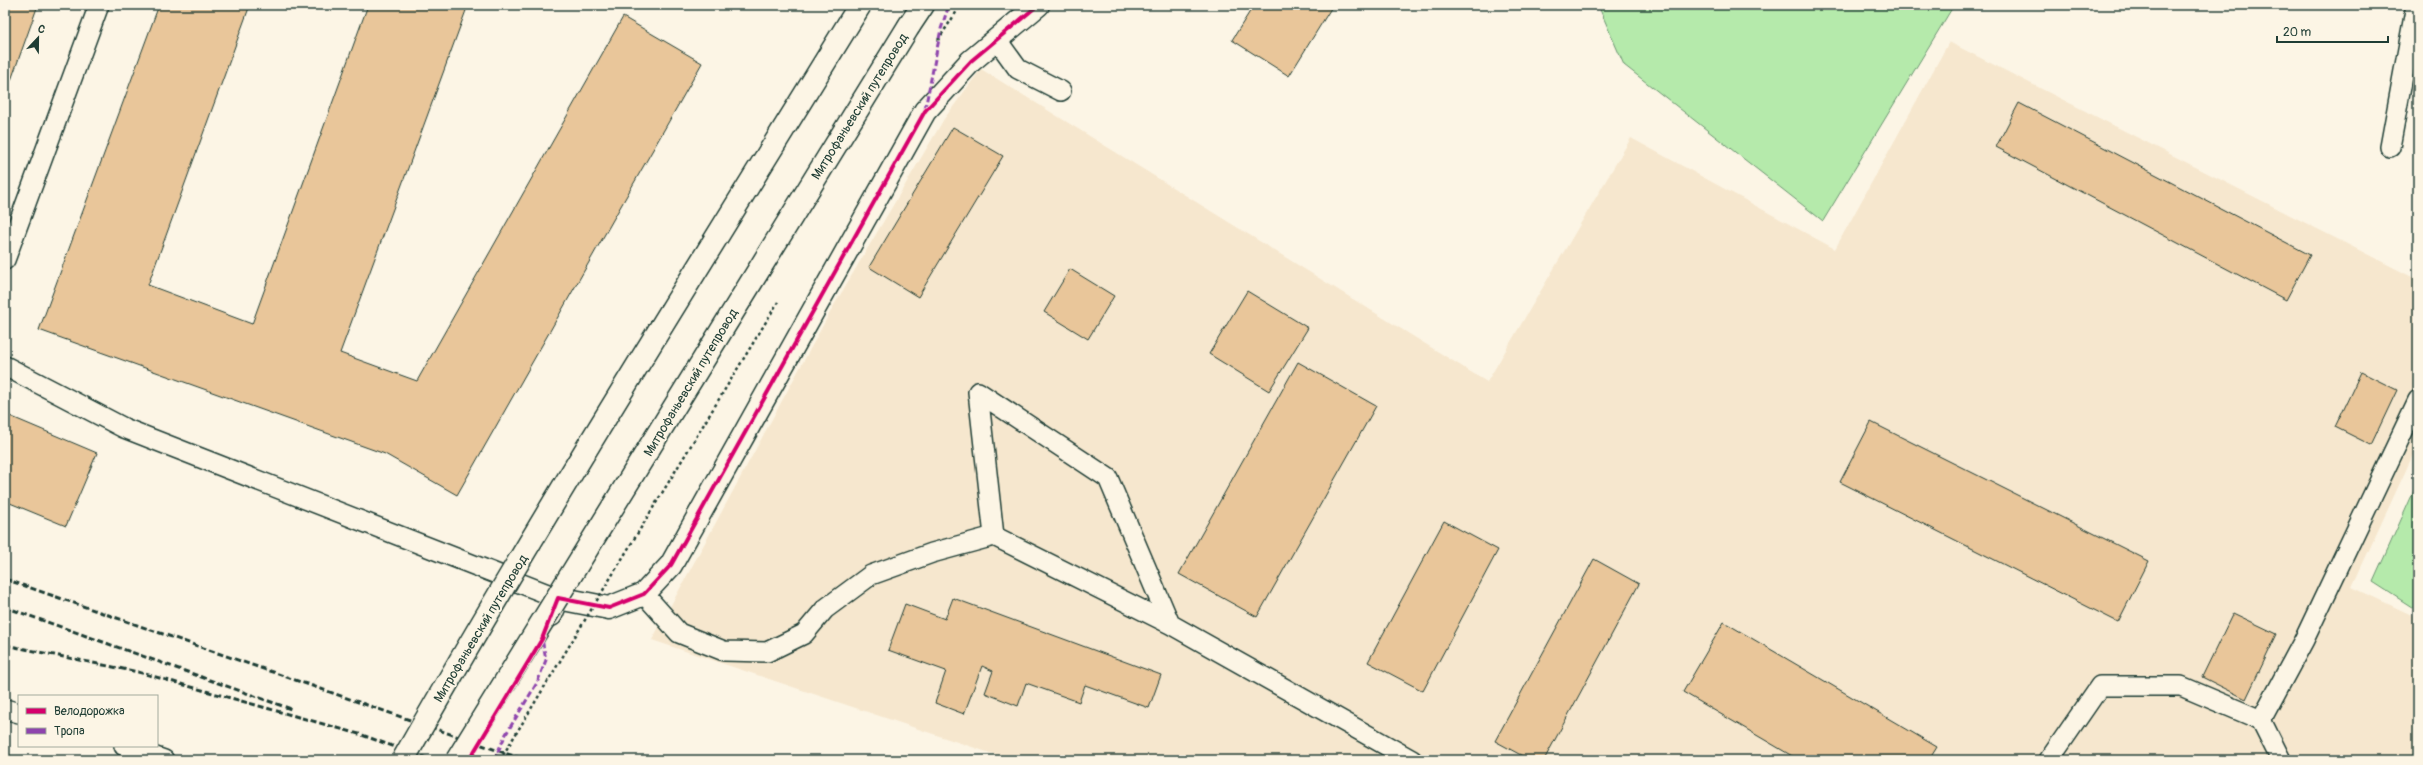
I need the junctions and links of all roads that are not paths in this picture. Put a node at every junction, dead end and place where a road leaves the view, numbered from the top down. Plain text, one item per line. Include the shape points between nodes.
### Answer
1 (99, 5) edge
2 (860, 5) edge
3 (923, 5) edge
4 (1038, 5) edge
5 (2416, 5) edge
6 (997, 40) junction
7 (1061, 91) dead end
8 (2390, 147) dead end
9 (5, 260) edge
10 (5, 366) edge
11 (2418, 400) edge
12 (994, 536) junction
13 (644, 594) junction
14 (558, 598) junction
15 (1170, 624) junction
16 (5, 709) edge
17 (18, 713) edge
18 (2261, 720) junction
19 (127, 747) edge
20 (164, 760) edge
21 (403, 760) edge
22 (457, 760) edge
23 (469, 760) edge
24 (1412, 760) edge
25 (2049, 760) edge
26 (2281, 760) edge

1 - 9 lane
2 - 21 main road, Митрофаньевский путепровод, bridge via 601,425
3 - 22 main road, Митрофаньевский путепровод, bridge
4 - 6 main road
5 - 8 lane
6 - 7 lane via 1018,69
6 - 13 main road via 971,61 925,111 671,565
10 - 14 lane via 124,428
11 - 18 lane via 2304,640
12 - 13 lane via 932,553 871,575 825,609 804,634 767,652 724,651 679,633
12 - 15 lane
12 - 15 lane via 978,392 1108,478
13 - 14 main road via 609,608
14 - 23 main road via 542,639
15 - 24 lane
16 - 17 lane
18 - 25 lane via 2181,686 2100,686
18 - 26 lane
19 - 20 lane

